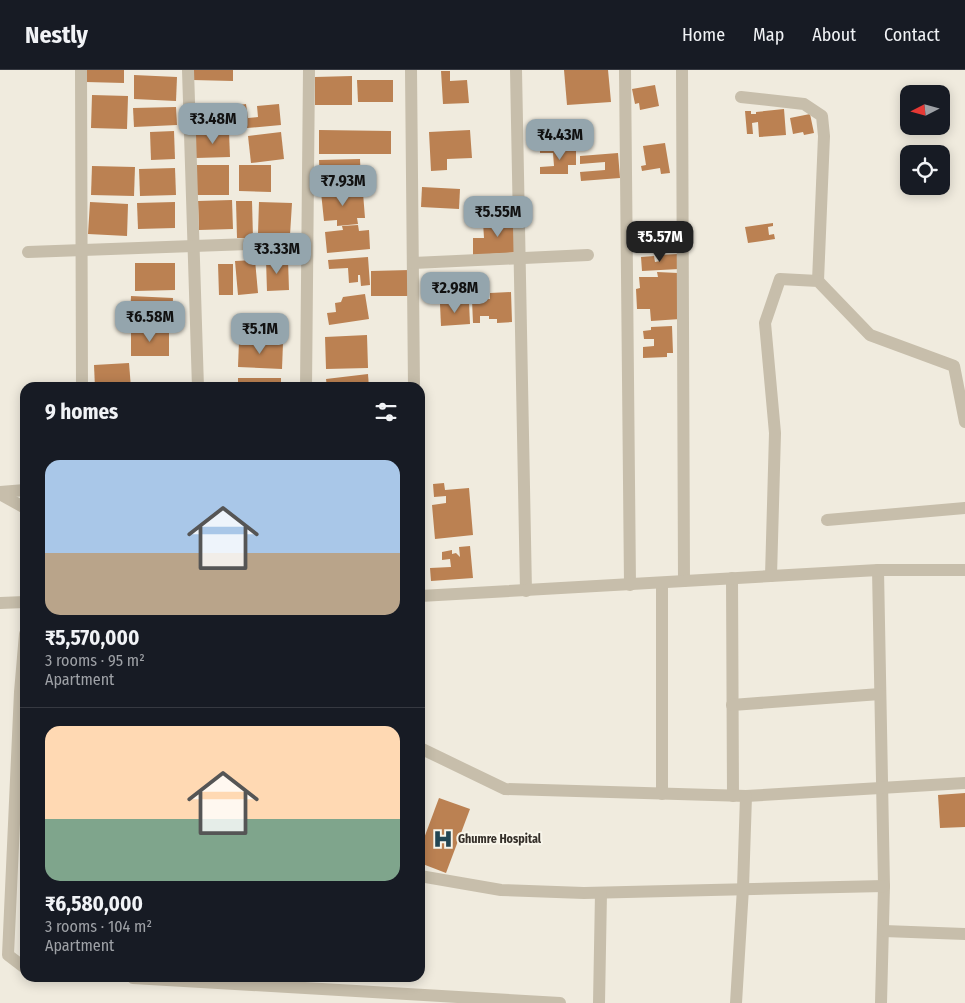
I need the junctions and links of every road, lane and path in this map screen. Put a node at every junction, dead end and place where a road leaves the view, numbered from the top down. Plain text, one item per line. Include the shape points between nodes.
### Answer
1 (80, 70) edge
2 (188, 70) edge
3 (309, 70) edge
4 (411, 70) edge
5 (516, 70) edge
6 (625, 70) edge
7 (682, 70) edge
8 (741, 97) dead end
9 (275, 243) dead end
10 (193, 246) junction
11 (81, 250) junction
12 (28, 252) dead end
13 (588, 255) dead end
14 (520, 258) junction
15 (413, 263) junction
16 (818, 281) junction
17 (82, 382) edge
18 (198, 382) edge
19 (306, 382) edge
20 (414, 382) edge
21 (965, 422) edge
22 (20, 491) edge
23 (0, 493) edge
24 (20, 505) edge
25 (965, 508) edge
26 (827, 520) dead end
27 (878, 570) junction
28 (965, 570) edge
29 (771, 576) junction
30 (732, 578) junction
31 (684, 582) junction
32 (662, 583) junction
33 (630, 585) junction
34 (526, 591) junction
35 (425, 596) edge
36 (20, 602) edge
37 (0, 603) edge
38 (880, 694) junction
39 (732, 705) junction
40 (425, 750) edge
41 (965, 783) edge
42 (882, 788) junction
43 (662, 794) junction
44 (739, 796) junction
45 (20, 836) edge
46 (425, 877) edge
47 (884, 886) junction
48 (743, 888) junction
49 (601, 893) junction
50 (884, 932) junction
51 (965, 934) edge
52 (20, 964) edge
53 (284, 982) edge
54 (321, 983) edge
55 (560, 1003) edge
56 (599, 1003) edge
57 (736, 1003) edge
58 (881, 1003) edge

1 - 11 street
2 - 10 street
3 - 19 street
4 - 15 street
5 - 14 street
6 - 33 street
7 - 31 street
8 - 16 street via 804,104 822,116
9 - 10 street
10 - 11 street
10 - 18 street
11 - 12 street
11 - 17 street
13 - 14 street
14 - 15 street
14 - 34 street
15 - 20 street
16 - 21 street via 870,335 954,366
16 - 29 street via 780,280 765,323 775,433
22 - 23 street
23 - 24 street
25 - 26 street
27 - 28 street
27 - 29 street
27 - 38 street
29 - 30 street
30 - 31 street
30 - 39 street
31 - 32 street
32 - 33 street
32 - 43 street
33 - 34 street
34 - 35 street
36 - 37 street
38 - 39 street
38 - 42 street
39 - 44 street
40 - 43 street via 505,789
41 - 42 street
42 - 44 street
42 - 47 street
43 - 44 street
44 - 48 street
45 - 52 street via 8,955
46 - 49 street via 501,890
47 - 48 street
47 - 50 street
48 - 49 street
48 - 57 street
49 - 56 street
50 - 51 street
50 - 58 street
53 - 54 street
54 - 55 street

